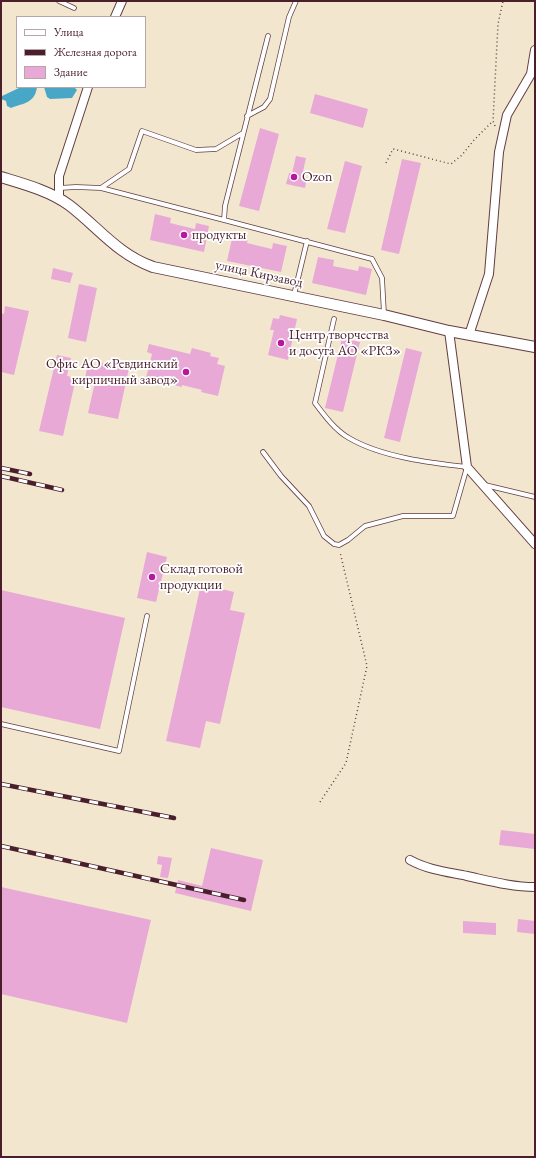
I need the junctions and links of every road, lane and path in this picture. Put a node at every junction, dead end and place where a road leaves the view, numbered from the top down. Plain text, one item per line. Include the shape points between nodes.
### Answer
1 (59, 1) edge
2 (122, 1) edge
3 (296, 1) edge
4 (503, 1) edge
5 (74, 8) dead end
6 (115, 16) edge
7 (268, 36) dead end
8 (535, 50) edge
9 (88, 88) edge
10 (248, 116) junction
11 (493, 121) junction
12 (243, 133) junction
13 (501, 140) junction
14 (386, 163) dead end
15 (1, 177) edge
16 (59, 188) junction
17 (101, 188) junction
18 (60, 199) junction
19 (224, 220) junction
20 (307, 241) junction
21 (294, 296) junction
22 (384, 315) junction
23 (334, 319) dead end
24 (449, 331) junction
25 (470, 335) junction
26 (535, 347) edge
27 (263, 452) dead end
28 (467, 467) junction
29 (483, 485) junction
30 (535, 498) edge
31 (338, 544) junction
32 (535, 544) edge
33 (147, 616) dead end
34 (1, 724) edge
35 (320, 802) dead end
36 (410, 860) dead end
37 (535, 887) edge

1 - 5 lane
2 - 6 street
3 - 10 lane via 289,17 270,99 264,107
4 - 11 path via 498,24
7 - 10 lane
8 - 13 street via 531,74 507,115
9 - 16 street via 59,176
10 - 12 lane
11 - 13 path
11 - 14 path via 451,164 393,149
12 - 17 lane via 216,150 196,150 142,131 129,169
12 - 19 lane via 225,206
13 - 25 street via 489,274
15 - 18 street, улица Кирзавод
16 - 17 lane
16 - 18 street
17 - 19 lane
18 - 21 street, улица Кирзавод via 121,250 146,264
19 - 20 lane
20 - 21 lane
20 - 22 lane via 372,259 382,278
21 - 22 street, улица Кирзавод
22 - 24 street, улица Кирзавод
23 - 28 lane via 315,403 327,418 348,438 375,449 420,461
24 - 25 street, улица Кирзавод
24 - 28 street
25 - 26 street, улица Кирзавод
27 - 31 lane via 309,506 324,536
28 - 29 street
28 - 31 lane via 453,516 403,516 365,526 348,540
29 - 30 lane
29 - 32 street
31 - 35 path via 368,666 346,763
33 - 34 lane via 119,751
36 - 37 street via 454,874 510,886

